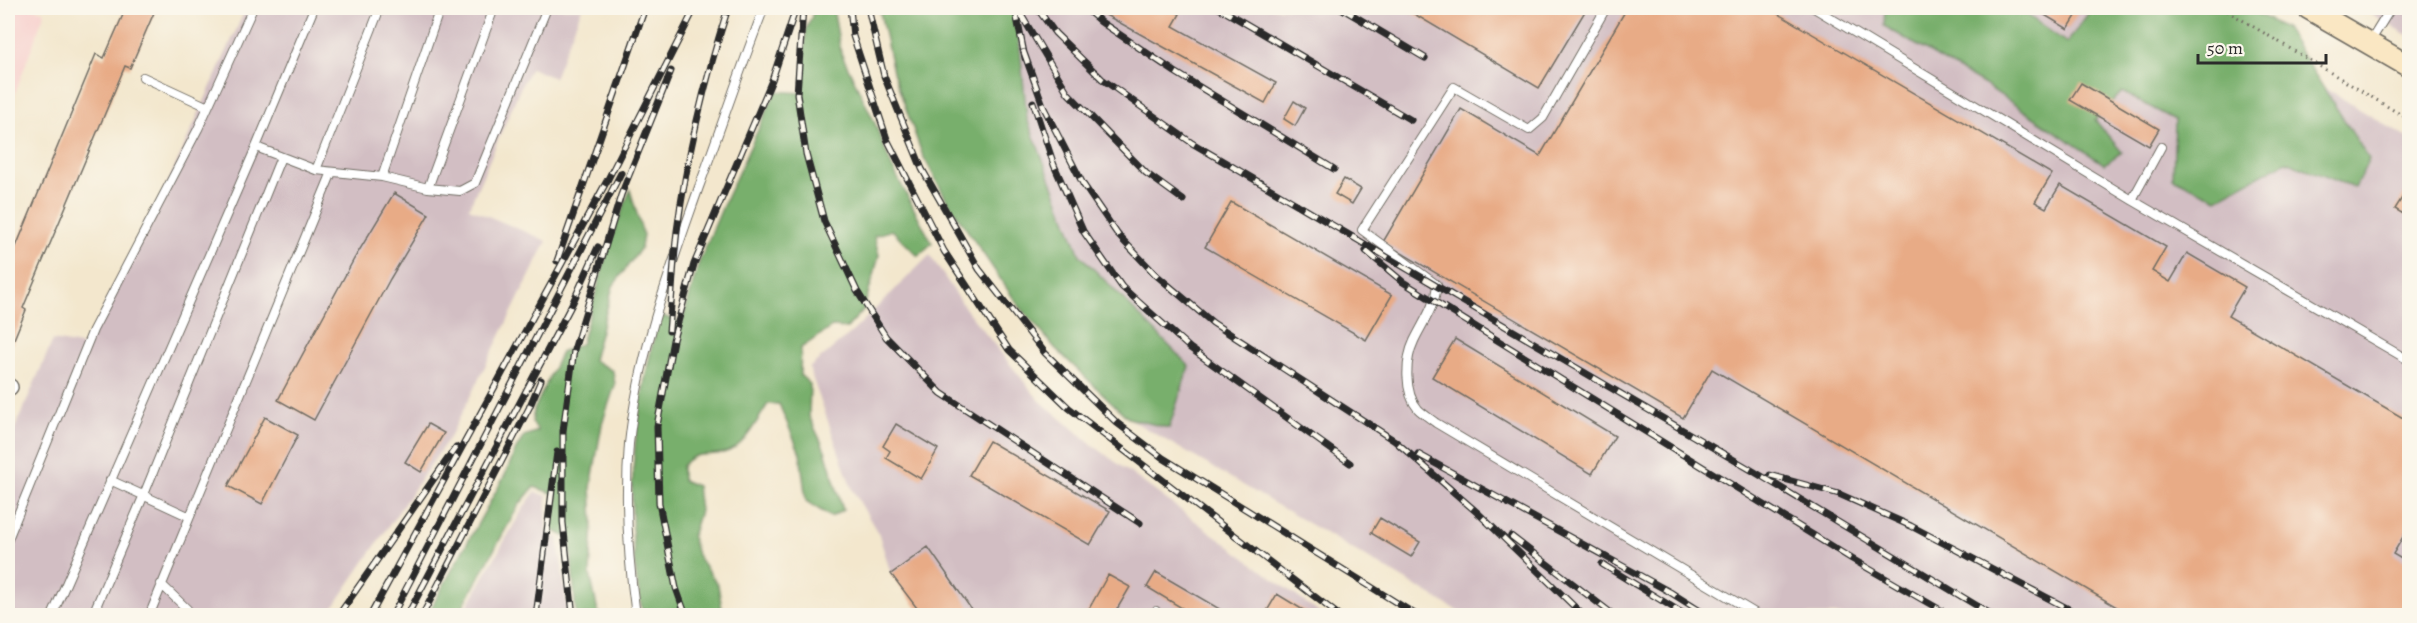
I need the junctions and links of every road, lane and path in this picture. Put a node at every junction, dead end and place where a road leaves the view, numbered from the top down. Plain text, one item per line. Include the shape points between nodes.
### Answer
1 (253, 8) edge
2 (314, 8) edge
3 (380, 8) edge
4 (440, 8) edge
5 (494, 8) edge
6 (547, 8) edge
7 (764, 8) edge
8 (1606, 8) edge
9 (1814, 8) edge
10 (2222, 8) edge
11 (2308, 8) edge
12 (2391, 8) edge
13 (2369, 44) junction
14 (2409, 67) edge
15 (143, 77) dead end
16 (208, 107) junction
17 (2409, 120) edge
18 (256, 147) junction
19 (2161, 147) dead end
20 (281, 157) junction
21 (316, 170) junction
22 (332, 172) junction
23 (382, 177) junction
24 (428, 189) junction
25 (2132, 200) junction
26 (2409, 361) edge
27 (110, 480) junction
28 (143, 497) junction
29 (188, 516) junction
30 (8, 540) edge
31 (161, 584) junction
32 (52, 615) edge
33 (92, 615) edge
34 (148, 615) edge
35 (190, 615) edge
36 (636, 615) edge
37 (1760, 615) edge

1 - 16 lane
2 - 18 lane
3 - 21 lane
4 - 23 lane
5 - 24 lane
6 - 24 lane via 475,183 460,192
7 - 36 lane via 671,267 642,366 630,436 626,494 627,549
8 - 37 lane via 1543,118 1529,130 1454,87 1362,230 1437,285 1435,302 1412,344 1407,370 1409,392 1417,409
9 - 25 lane
10 - 17 path
11 - 13 main road
12 - 13 lane
13 - 14 main road
15 - 16 lane
16 - 30 lane via 93,330
18 - 20 lane
18 - 27 lane
19 - 25 lane
20 - 21 lane
20 - 28 lane
21 - 22 lane
22 - 23 lane
22 - 29 lane
23 - 24 lane
25 - 26 lane
27 - 28 lane
27 - 32 lane
28 - 29 lane
28 - 33 lane
29 - 31 lane
31 - 34 lane
31 - 35 lane

